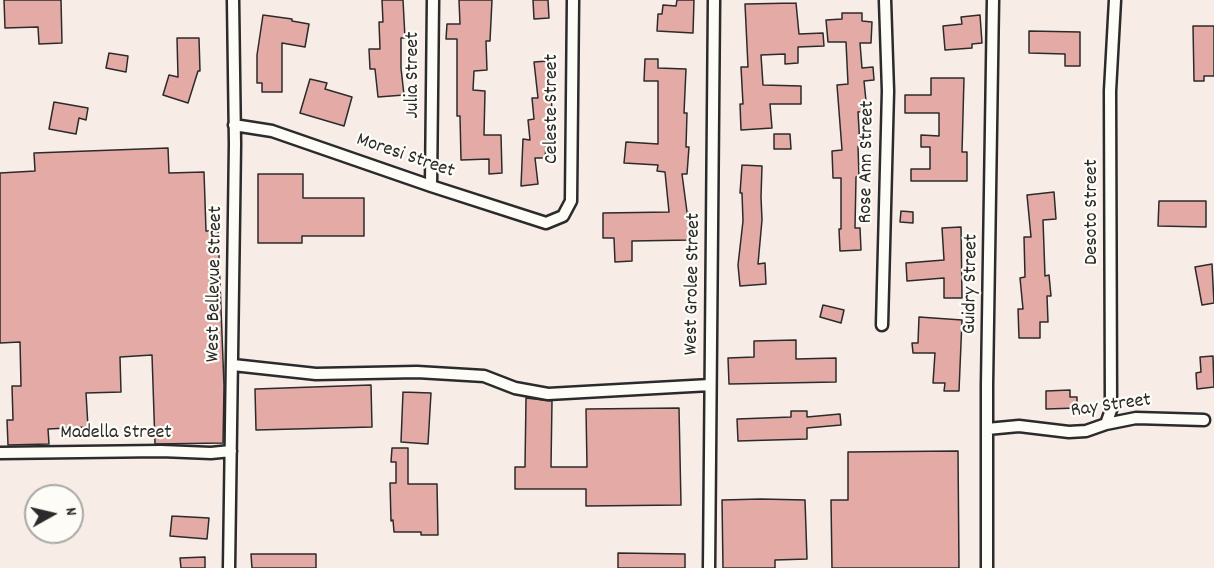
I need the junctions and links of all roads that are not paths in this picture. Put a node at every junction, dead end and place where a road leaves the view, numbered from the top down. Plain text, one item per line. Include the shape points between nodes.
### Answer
1 (233, 0) edge
2 (433, 0) edge
3 (573, 0) edge
4 (714, 0) edge
5 (885, 0) edge
6 (993, 0) edge
7 (1116, 0) edge
8 (234, 125) junction
9 (431, 186) junction
10 (563, 216) joint
11 (882, 325) dead end
12 (233, 365) junction
13 (710, 385) junction
14 (1204, 420) dead end
15 (1106, 424) junction
16 (987, 429) junction
17 (231, 451) junction
18 (0, 453) edge
19 (229, 568) edge
20 (709, 568) edge
21 (987, 568) edge

1 - 8 street, West Bellevue Street
2 - 9 street, Julia Street
3 - 10 street, Celeste Street via 571,201
4 - 13 street, West Grolee Street
5 - 11 street, Rose Ann Street via 888,91
6 - 16 street, Guidry Street
7 - 15 street, Desoto Street via 1110,91 1111,410
8 - 9 street, Moresi Street via 272,131
8 - 12 street, West Bellevue Street
9 - 10 street, Moresi Street via 546,223
12 - 13 street via 316,374 417,372 484,376 515,388 548,394
12 - 17 street, West Bellevue Street
13 - 20 street, West Grolee Street
14 - 15 street, Ray Street via 1136,418
15 - 16 street, Ray Street via 1069,432 1019,426
16 - 21 street, Guidry Street
17 - 18 street, Madella Street
17 - 19 street, West Bellevue Street

